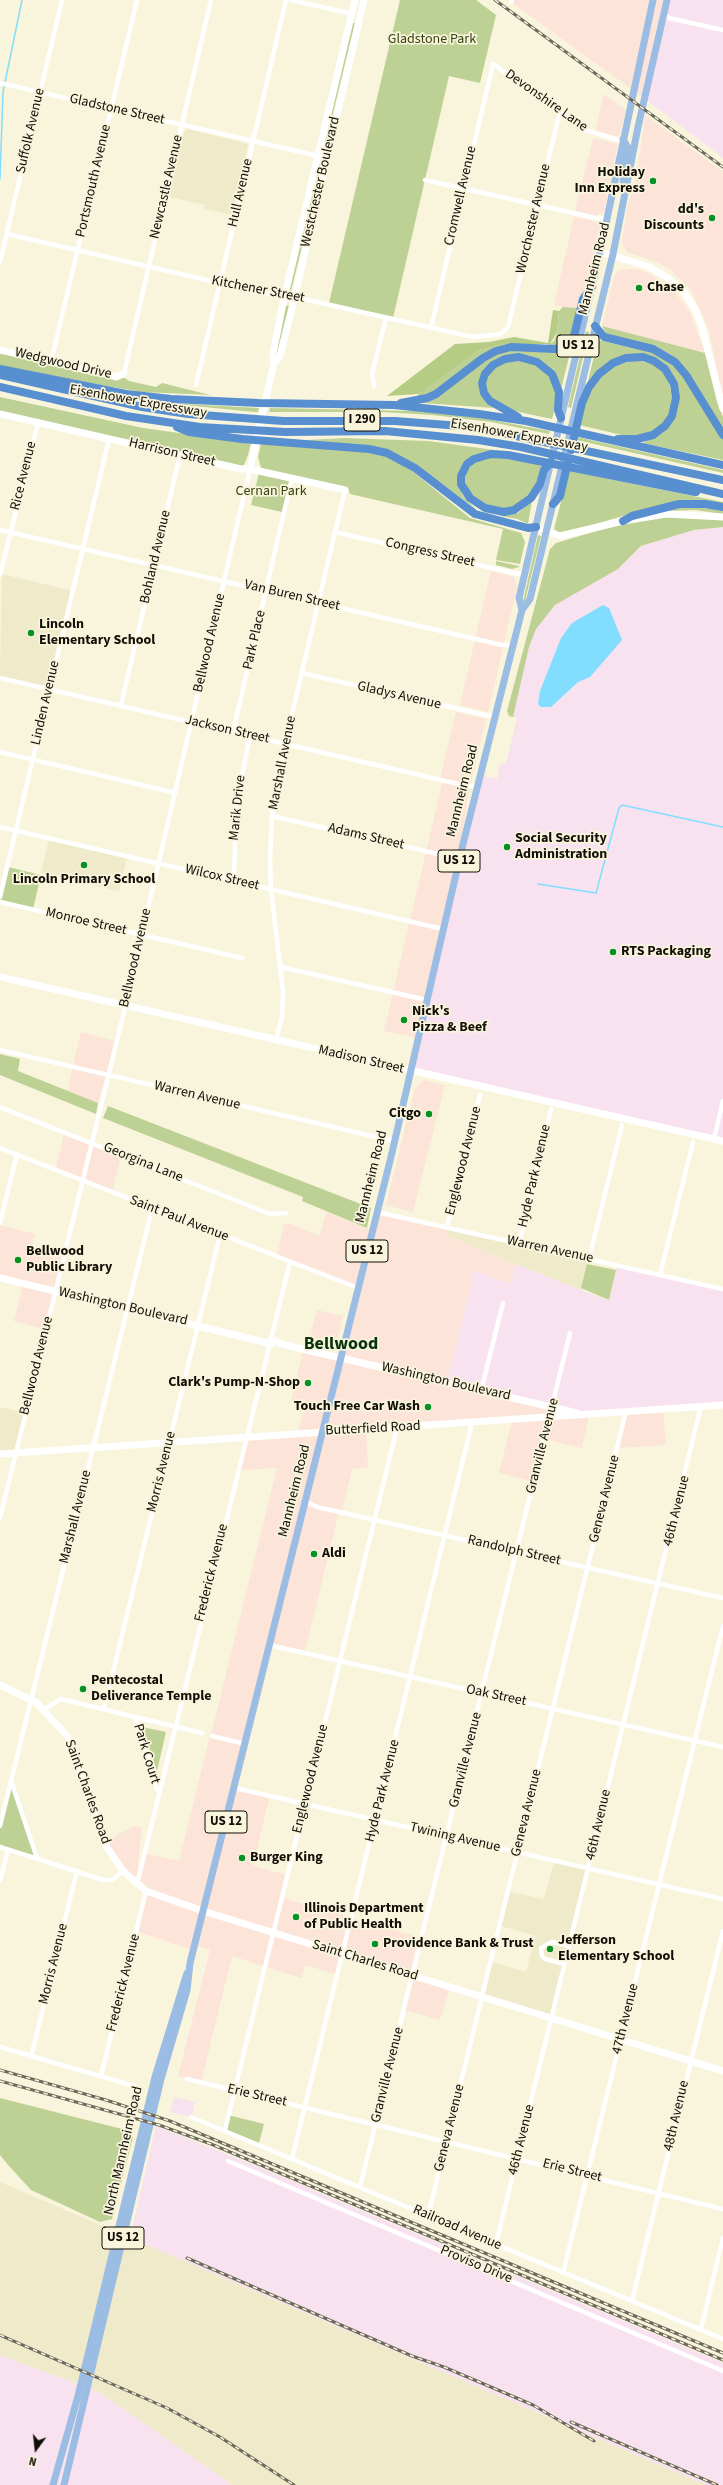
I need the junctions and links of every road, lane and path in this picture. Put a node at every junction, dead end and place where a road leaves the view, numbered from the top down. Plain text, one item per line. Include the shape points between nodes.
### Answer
1 (62, 0) edge
2 (136, 0) edge
3 (211, 0) edge
4 (286, 0) edge
5 (291, 0) edge
6 (355, 0) edge
7 (364, 0) edge
8 (653, 0) edge
9 (667, 0) edge
10 (352, 14) junction
11 (663, 14) junction
12 (360, 16) junction
13 (723, 30) edge
14 (493, 64) joint
15 (0, 83) edge
16 (40, 92) junction
17 (111, 108) junction
18 (560, 111) junction
19 (182, 125) junction
20 (624, 139) junction
21 (253, 141) junction
22 (318, 156) junction
23 (327, 158) junction
24 (425, 180) dead end
25 (463, 188) junction
26 (627, 191) junction
27 (537, 205) junction
28 (607, 218) junction
29 (7, 234) junction
30 (78, 250) junction
31 (600, 252) junction
32 (613, 254) junction
33 (0, 262) edge
34 (149, 267) junction
35 (220, 283) junction
36 (592, 288) junction
37 (285, 296) junction
38 (295, 297) junction
39 (386, 318) junction
40 (595, 326) junction
41 (508, 327) joint
42 (431, 328) junction
43 (0, 350) edge
44 (51, 362) junction
45 (274, 363) junction
46 (0, 369) edge
47 (124, 373) joint
48 (0, 375) edge
49 (196, 385) dead end
50 (374, 386) dead end
51 (0, 387) edge
52 (267, 397) joint
53 (562, 404) junction
54 (394, 405) junction
55 (578, 408) junction
56 (723, 409) edge
57 (0, 414) edge
58 (561, 418) joint
59 (526, 421) junction
60 (38, 423) junction
61 (169, 423) junction
62 (723, 435) edge
63 (108, 439) junction
64 (607, 440) junction
65 (180, 455) junction
66 (551, 462) joint
67 (723, 466) edge
68 (250, 469) junction
69 (292, 478) junction
70 (544, 480) junction
71 (723, 480) edge
72 (345, 490) joint
73 (719, 493) edge
74 (553, 504) joint
75 (723, 507) edge
76 (723, 517) edge
77 (622, 521) junction
78 (536, 527) junction
79 (0, 530) edge
80 (546, 530) junction
81 (10, 532) junction
82 (335, 532) junction
83 (82, 548) junction
84 (153, 565) junction
85 (525, 573) junction
86 (0, 575) edge
87 (224, 581) junction
88 (266, 590) junction
89 (318, 602) junction
90 (522, 610) junction
91 (513, 645) junction
92 (302, 673) junction
93 (0, 678) edge
94 (49, 689) junction
95 (121, 705) junction
96 (496, 716) junction
97 (192, 722) junction
98 (233, 732) junction
99 (250, 736) junction
100 (285, 744) junction
101 (0, 752) edge
102 (33, 759) junction
103 (478, 786) junction
104 (176, 793) junction
105 (272, 816) junction
106 (0, 827) edge
107 (16, 831) junction
108 (460, 856) junction
109 (159, 863) junction
110 (234, 881) junction
111 (272, 890) junction
112 (0, 897) edge
113 (0, 902) edge
114 (443, 929) junction
115 (142, 934) junction
116 (242, 958) dead end
117 (281, 967) junction
118 (0, 977) edge
119 (427, 1000) junction
120 (125, 1006) junction
121 (276, 1040) junction
122 (0, 1050) edge
123 (411, 1071) junction
124 (108, 1076) junction
125 (480, 1095) dead end
126 (723, 1101) edge
127 (0, 1107) edge
128 (551, 1109) dead end
129 (622, 1125) dead end
130 (714, 1139) junction
131 (394, 1141) junction
132 (693, 1142) dead end
133 (723, 1142) edge
134 (92, 1143) junction
135 (0, 1148) edge
136 (17, 1154) junction
137 (83, 1180) junction
138 (152, 1209) junction
139 (377, 1212) junction
140 (286, 1213) dead end
141 (0, 1223) edge
142 (447, 1227) junction
143 (220, 1235) junction
144 (519, 1244) junction
145 (589, 1259) junction
146 (290, 1262) junction
147 (660, 1275) junction
148 (0, 1278) edge
149 (358, 1288) junction
150 (723, 1289) edge
151 (56, 1292) junction
152 (503, 1303) dead end
153 (126, 1308) junction
154 (199, 1325) junction
155 (570, 1333) dead end
156 (270, 1342) junction
157 (342, 1358) junction
158 (481, 1391) junction
159 (723, 1405) edge
160 (702, 1406) junction
161 (552, 1407) junction
162 (626, 1412) junction
163 (583, 1414) junction
164 (550, 1417) junction
165 (472, 1423) junction
166 (397, 1428) junction
167 (323, 1432) junction
168 (245, 1437) junction
169 (170, 1442) junction
170 (93, 1447) junction
171 (16, 1453) junction
172 (0, 1454) edge
173 (305, 1501) junction
174 (0, 1518) edge
175 (375, 1520) junction
176 (446, 1536) junction
177 (517, 1551) junction
178 (588, 1567) junction
179 (659, 1583) junction
180 (723, 1598) edge
181 (723, 1626) edge
182 (269, 1645) junction
183 (341, 1661) junction
184 (411, 1677) junction
185 (0, 1685) edge
186 (482, 1693) junction
187 (31, 1699) junction
188 (45, 1709) junction
189 (553, 1709) junction
190 (104, 1710) junction
191 (135, 1717) junction
192 (622, 1724) junction
193 (174, 1727) junction
194 (202, 1733) dead end
195 (212, 1736) dead end
196 (694, 1741) junction
197 (245, 1744) junction
198 (723, 1747) edge
199 (11, 1781) junction
200 (235, 1788) junction
201 (158, 1792) junction
202 (305, 1804) junction
203 (376, 1820) junction
204 (0, 1826) edge
205 (447, 1836) junction
206 (0, 1848) edge
207 (8, 1850) junction
208 (517, 1852) junction
209 (37, 1858) junction
210 (589, 1868) junction
211 (77, 1871) junction
212 (123, 1871) junction
213 (0, 1881) edge
214 (136, 1884) junction
215 (660, 1885) junction
216 (146, 1891) junction
217 (723, 1899) edge
218 (203, 1911) junction
219 (723, 1931) edge
220 (274, 1932) junction
221 (569, 1946) junction
222 (343, 1954) junction
223 (564, 1964) junction
224 (412, 1975) junction
225 (482, 1996) junction
226 (552, 2018) junction
227 (621, 2040) junction
228 (0, 2047) edge
229 (31, 2057) junction
230 (690, 2061) junction
231 (723, 2071) edge
232 (101, 2076) junction
233 (187, 2080) dead end
234 (134, 2086) dead end
235 (235, 2091) junction
236 (305, 2108) junction
237 (191, 2117) dead end
238 (376, 2124) junction
239 (224, 2130) junction
240 (446, 2141) junction
241 (518, 2158) junction
242 (292, 2159) junction
243 (228, 2161) dead end
244 (588, 2175) junction
245 (360, 2187) junction
246 (659, 2192) junction
247 (723, 2208) edge
248 (428, 2216) junction
249 (723, 2238) edge
250 (496, 2244) junction
251 (564, 2273) junction
252 (632, 2301) junction
253 (701, 2329) junction
254 (723, 2339) edge
255 (723, 2371) edge
256 (81, 2397) junction
257 (53, 2485) edge
258 (64, 2485) edge

1 - 16 street, Suffolk Avenue
2 - 17 street, Portsmouth Avenue
3 - 19 street, Newcastle Avenue
4 - 21 street, Hull Avenue
5 - 10 street
6 - 10 street, Westchester Boulevard
7 - 12 street, Westchester Boulevard
8 - 20 main road, Mannheim Road / US 12
9 - 11 main road, Mannheim Road / US 12
10 - 12 street
10 - 22 street, Westchester Boulevard
11 - 13 street via 669,18
11 - 26 main road, Mannheim Road / US 12
12 - 23 street, Westchester Boulevard
14 - 18 street, Devonshire Lane
14 - 25 street, Cromwell Avenue
15 - 16 street, Gladstone Street
16 - 17 street, Gladstone Street
16 - 29 street, Suffolk Avenue
17 - 19 street, Gladstone Street
17 - 30 street, Portsmouth Avenue
18 - 20 street, Devonshire Lane via 586,130 618,140
18 - 27 street, Worchester Avenue
19 - 21 street, Gladstone Street
19 - 34 street, Newcastle Avenue
20 - 26 main road via 628,148 623,181
20 - 28 main road, Mannheim Road / US 12
21 - 22 street, Gladstone Street
21 - 35 street, Hull Avenue
22 - 23 street, Gladstone Street
22 - 37 street, Westchester Boulevard
23 - 38 street, Westchester Boulevard
24 - 25 street
25 - 27 street
25 - 42 street, Cromwell Avenue
26 - 32 main road, Mannheim Road / US 12
27 - 28 street via 600,219
27 - 41 street, Worchester Avenue
28 - 31 main road, Mannheim Road / US 12
29 - 30 street, Kitchener Street
29 - 33 street, Suffolk Avenue
30 - 34 street, Kitchener Street
30 - 44 street, Portsmouth Avenue
31 - 32 street
31 - 36 main road, Mannheim Road / US 12
32 - 40 main road, Mannheim Road / US 12
32 - 56 street via 658,271 687,295 702,326
34 - 35 street, Kitchener Street
34 - 47 street, Newcastle Avenue
35 - 37 street, Kitchener Street
35 - 49 street, Hull Avenue
36 - 53 main road, Mannheim Road / US 12
36 - 54 highway via 583,299 573,340 567,346 555,349 501,349 483,358 432,396
37 - 38 street, Kitchener Street
37 - 45 street, Westchester Boulevard via 273,354
38 - 39 street, Kitchener Street
38 - 45 street, Westchester Boulevard via 280,356
39 - 42 street, Kitchener Street
39 - 50 street via 372,374
40 - 55 main road, Mannheim Road / US 12
40 - 62 highway via 604,337 652,349 672,359 686,375
41 - 42 street, Kitchener Street via 501,334 473,337
43 - 44 street, Wedgwood Drive
44 - 47 street, Wedgwood Drive via 117,377
45 - 52 street, Westchester Boulevard
46 - 54 highway via 126,394 172,399 258,404
48 - 71 highway, Eisenhower Expressway / I 290 via 142,407 188,414 275,420 388,420 474,427
51 - 61 highway, Eisenhower Expressway / I 290
52 - 68 street, Bellwood Avenue
53 - 58 highway via 558,410
53 - 59 highway via 556,382 543,366 519,357 499,361 490,367 484,376 484,393 496,406
54 - 59 highway
55 - 64 highway via 594,381 606,368 620,360 643,357 665,369 674,384 676,398 674,411 665,426 648,437
55 - 74 highway via 560,484 560,496
57 - 60 street, Harrison Street
58 - 66 main road
59 - 64 highway
60 - 63 street, Harrison Street
60 - 81 street, Rice Avenue
61 - 73 highway, Eisenhower Expressway / I 290 via 256,431 378,431 451,436 521,447
61 - 78 highway via 189,432 202,434 369,449 386,453 415,468 475,514 528,528
63 - 65 street, Harrison Street
63 - 83 street, Linden Avenue
64 - 67 highway
65 - 68 street, Harrison Street
65 - 84 street, Bohland Avenue
66 - 70 highway via 544,470
68 - 69 street, Harrison Street
68 - 87 street, Bellwood Avenue
69 - 72 street, Harrison Street
69 - 88 street, Park Place
70 - 73 highway via 522,506 509,511 485,508 470,498 461,484 461,476 467,464 474,459 497,454 695,492
70 - 78 main road, Mannheim Road / US 12
72 - 82 street, Marshall Avenue
74 - 80 main road, Mannheim Road / US 12
75 - 77 highway via 678,504
76 - 77 street via 666,514
77 - 80 street via 560,536
78 - 80 street
78 - 85 main road, Mannheim Road / US 12
79 - 81 street, Van Buren Street
80 - 90 main road, Mannheim Road / US 12 via 530,599
81 - 83 street, Van Buren Street
81 - 86 street, Rice Avenue
82 - 85 street, Congress Street via 518,574
82 - 89 street, Marshall Avenue
83 - 84 street, Van Buren Street
83 - 94 street, Linden Avenue
84 - 87 street, Van Buren Street
84 - 95 street, Bohland Avenue
85 - 90 main road, Mannheim Road / US 12 via 519,598
87 - 88 street, Van Buren Street
87 - 97 street, Bellwood Avenue
88 - 89 street, Van Buren Street
88 - 98 street, Park Place
89 - 91 street, Van Buren Street via 502,645
89 - 92 street, Marshall Avenue
90 - 91 main road, Mannheim Road / US 12
91 - 96 main road, Mannheim Road / US 12
92 - 96 street, Gladys Avenue
92 - 100 street, Marshall Avenue
93 - 94 street, Jackson Street
94 - 95 street, Jackson Street
94 - 102 street, Linden Avenue
95 - 97 street, Jackson Street
96 - 103 main road, Mannheim Road / US 12
97 - 98 street, Jackson Street
97 - 104 street, Bellwood Avenue
98 - 99 street, Jackson Street
99 - 100 street, Jackson Street
99 - 110 street, Marik Drive via 236,805
100 - 103 street, Jackson Street via 468,786
100 - 105 street, Marshall Avenue
101 - 102 street
102 - 104 street
102 - 107 street, Linden Avenue
103 - 108 main road, Mannheim Road / US 12
104 - 109 street, Bellwood Avenue
105 - 108 street, Adams Street via 451,857
105 - 111 street, Marshall Avenue
106 - 107 street, Wilcox Street
107 - 109 street, Wilcox Street
107 - 112 street, Linden Avenue
108 - 114 main road, Mannheim Road / US 12
109 - 110 street, Wilcox Street
109 - 115 street, Bellwood Avenue
110 - 111 street, Wilcox Street
111 - 114 street, Wilcox Street
111 - 117 street, Marshall Avenue
113 - 115 street, Monroe Street
114 - 119 main road, Mannheim Road / US 12
115 - 116 street, Monroe Street
115 - 120 street, Bellwood Avenue
117 - 119 street
117 - 121 street, Marshall Avenue via 283,1005
118 - 120 street, Madison Street
119 - 123 main road, Mannheim Road / US 12
120 - 121 street, Madison Street
120 - 124 street, Bellwood Avenue
121 - 123 street, Madison Street
122 - 124 street, Warren Avenue
123 - 130 street, Madison Street
123 - 131 main road, Mannheim Road / US 12
124 - 131 street, Warren Avenue
124 - 134 street, Bellwood Avenue
125 - 142 street, Englewood Avenue
126 - 130 street
127 - 134 street, Georgina Lane
128 - 144 street, Hyde Park Avenue
129 - 145 street
130 - 133 street, Madison Street
131 - 139 main road, Mannheim Road / US 12
132 - 147 street
134 - 137 street, Bellwood Avenue
134 - 140 street, Georgina Lane via 270,1214
135 - 136 street, Saint Paul Avenue
136 - 137 street, Saint Paul Avenue
136 - 141 street
137 - 138 street, Saint Paul Avenue
137 - 151 street, Bellwood Avenue
138 - 143 street, Saint Paul Avenue
138 - 153 street, Marshall Avenue
139 - 142 street, Warren Avenue
139 - 149 main road, Mannheim Road / US 12
142 - 144 street, Warren Avenue
143 - 146 street, Saint Paul Avenue
143 - 154 street, Morris Avenue
144 - 145 street, Warren Avenue
145 - 147 street, Warren Avenue
146 - 149 street, Saint Paul Avenue
146 - 156 street, Frederick Avenue
147 - 150 street, Warren Avenue
148 - 151 street, Washington Boulevard
149 - 157 main road, Mannheim Road / US 12
151 - 153 street, Washington Boulevard
151 - 171 street, Bellwood Avenue
152 - 158 street
153 - 154 street, Washington Boulevard
153 - 170 street, Marshall Avenue
154 - 156 street, Washington Boulevard
154 - 169 street, Morris Avenue
155 - 161 street, Granville Avenue
156 - 157 street, Washington Boulevard via 272,1340
156 - 168 street, Frederick Avenue
157 - 158 street, Washington Boulevard
157 - 167 main road, Mannheim Road / US 12
158 - 161 street, Washington Boulevard
159 - 160 street, Butterfield Road
160 - 162 street, Butterfield Road
160 - 179 street, 46th Avenue
161 - 163 street, Washington Boulevard
161 - 164 street, Granville Avenue
162 - 163 street, Butterfield Road
162 - 178 street, Geneva Avenue
163 - 164 street, Butterfield Road
164 - 165 street, Butterfield Road
164 - 177 street, Granville Avenue
165 - 166 street, Butterfield Road
165 - 176 street, Hyde Park Avenue
166 - 167 street, Butterfield Road
166 - 175 street, Englewood Avenue
167 - 168 street, Butterfield Road
167 - 173 main road, Mannheim Road / US 12
168 - 169 street, Butterfield Road
168 - 193 street, Frederick Avenue
169 - 170 street, Butterfield Road
169 - 190 street, Morris Avenue
170 - 171 street, Butterfield Road
170 - 187 street, Marshall Avenue
171 - 172 street, Butterfield Road
171 - 174 street, Bellwood Avenue
173 - 175 street, Randolph Street
173 - 182 main road, Mannheim Road / US 12
175 - 176 street, Randolph Street
175 - 183 street, Englewood Avenue
176 - 177 street, Randolph Street
176 - 184 street, Hyde Park Avenue
177 - 178 street, Randolph Street
177 - 186 street, Granville Avenue
178 - 179 street, Randolph Street
178 - 189 street, Geneva Avenue
179 - 180 street, Randolph Street
179 - 192 street, 46th Avenue
181 - 196 street, 47th Avenue
182 - 183 street, Oak Street
182 - 197 main road, Mannheim Road / US 12
183 - 184 street, Oak Street
183 - 202 street, Englewood Avenue
184 - 186 street, Oak Street
184 - 203 street, Hyde Park Avenue
185 - 187 street, Saint Charles Road
186 - 189 street, Oak Street
186 - 205 street, Granville Avenue
187 - 188 street, Saint Charles Road
187 - 199 street, Marshall Avenue
188 - 190 street via 61,1699
188 - 212 street, Saint Charles Road via 68,1737 102,1839
189 - 192 street, Oak Street
189 - 208 street, Geneva Avenue
190 - 191 street
191 - 193 street
191 - 201 street, Park Court
192 - 196 street, Oak Street
192 - 210 street, 46th Avenue
193 - 194 street
193 - 201 street, Frederick Avenue
195 - 197 street
196 - 198 street, Oak Street
196 - 215 street, 47th Avenue
197 - 200 main road, Mannheim Road / US 12
199 - 204 street, Marshall Avenue
199 - 209 street
200 - 202 street, Twining Avenue
200 - 218 main road, Mannheim Road / US 12
201 - 214 street, Frederick Avenue
202 - 203 street, Twining Avenue
202 - 220 street, Englewood Avenue
203 - 205 street, Twining Avenue
203 - 222 street, Hyde Park Avenue
205 - 208 street, Twining Avenue
205 - 224 street, Granville Avenue
206 - 207 street
207 - 209 street
207 - 213 street
208 - 210 street, Twining Avenue
208 - 225 street, Geneva Avenue
209 - 211 street
210 - 215 street, Twining Avenue
210 - 221 street, 46th Avenue
211 - 212 street via 110,1880
211 - 229 street, Morris Avenue
212 - 214 street, Saint Charles Road
214 - 216 street, Saint Charles Road
215 - 217 street, Twining Avenue
215 - 227 street, 47th Avenue
216 - 218 street, Saint Charles Road
216 - 232 street, Frederick Avenue
218 - 220 street, Saint Charles Road
218 - 256 main road, North Mannheim Road / US 12 via 158,2078
219 - 230 street, 48th Avenue
220 - 222 street, Saint Charles Road
220 - 235 street, Englewood Avenue
221 - 223 street, 46th Avenue
221 - 223 street via 552,1942 541,1948 542,1956 546,1959
222 - 224 street, Saint Charles Road
222 - 236 street, Hyde Park Avenue
223 - 226 street, 46th Avenue
224 - 225 street, Saint Charles Road
224 - 238 street, Granville Avenue
225 - 226 street, Saint Charles Road
225 - 240 street, Geneva Avenue
226 - 227 street, Saint Charles Road
226 - 241 street, 46th Avenue
227 - 230 street, Saint Charles Road
227 - 244 street, 47th Avenue
228 - 229 street
229 - 232 street
230 - 231 street, Saint Charles Road
230 - 246 street, 48th Avenue
232 - 234 street
233 - 235 street, Erie Street
235 - 236 street, Erie Street
235 - 239 street, Englewood Avenue
236 - 238 street, Erie Street
236 - 242 street, Hyde Park Avenue
237 - 239 street, Railroad Avenue
238 - 240 street, Erie Street
238 - 245 street, Granville Avenue
239 - 242 street, Railroad Avenue
240 - 241 street, Erie Street
240 - 248 street, Geneva Avenue
241 - 244 street, Erie Street
241 - 250 street, 46th Avenue
242 - 245 street, Railroad Avenue
243 - 255 street, Proviso Drive
244 - 246 street, Erie Street
244 - 251 street, 47th Avenue
245 - 248 street, Railroad Avenue
246 - 247 street, Erie Street
246 - 252 street, 48th Avenue
248 - 250 street, Railroad Avenue
249 - 253 street
250 - 251 street, Railroad Avenue
251 - 252 street, Railroad Avenue
252 - 253 street, Railroad Avenue
253 - 254 street, Railroad Avenue
256 - 257 main road, North Mannheim Road / US 12
256 - 258 main road, North Mannheim Road / US 12

